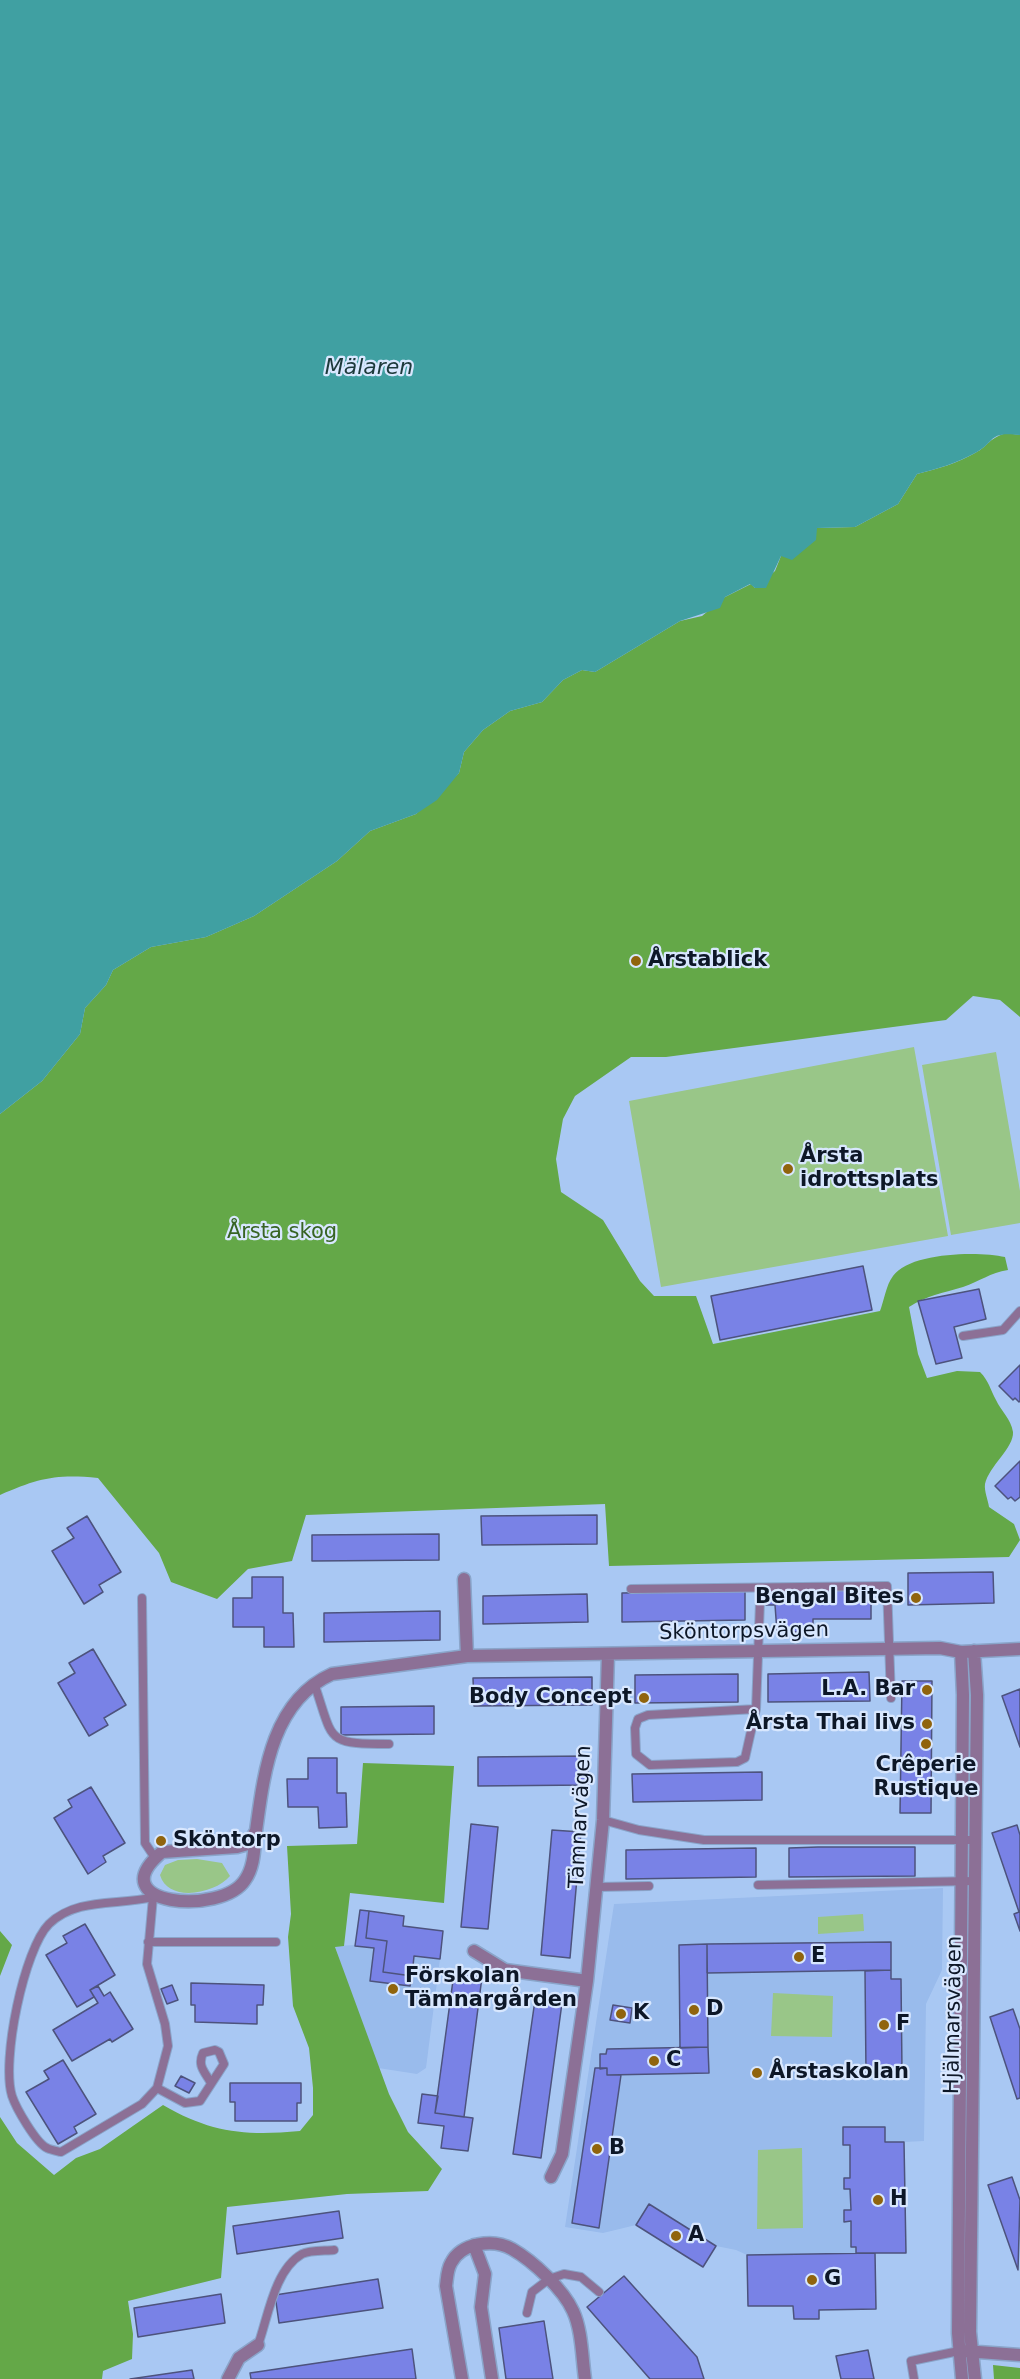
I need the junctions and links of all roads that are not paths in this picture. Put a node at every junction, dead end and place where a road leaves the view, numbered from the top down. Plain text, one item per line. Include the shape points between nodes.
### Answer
1 (1020, 1311) edge
2 (963, 1336) dead end
3 (464, 1579) dead end
4 (631, 1589) dead end
5 (142, 1598) dead end
6 (760, 1602) dead end
7 (891, 1649) junction
8 (1020, 1649) edge
9 (760, 1651) junction
10 (974, 1651) junction
11 (961, 1652) junction
12 (608, 1654) junction
13 (467, 1656) junction
14 (314, 1683) junction
15 (891, 1698) dead end
16 (756, 1709) junction
17 (389, 1744) dead end
18 (603, 1820) junction
19 (256, 1831) junction
20 (975, 1840) junction
21 (962, 1841) junction
22 (155, 1858) junction
23 (962, 1881) junction
24 (975, 1881) junction
25 (649, 1886) dead end
26 (758, 1886) dead end
27 (597, 1887) junction
28 (153, 1896) junction
29 (148, 1941) junction
30 (276, 1942) dead end
31 (474, 1951) dead end
32 (587, 1982) junction
33 (211, 2083) dead end
34 (157, 2088) junction
35 (551, 2177) dead end
36 (474, 2245) junction
37 (334, 2250) dead end
38 (549, 2279) junction
39 (598, 2292) dead end
40 (527, 2313) dead end
41 (258, 2345) joint
42 (965, 2351) junction
43 (1020, 2355) edge
44 (228, 2379) edge
45 (462, 2379) edge
46 (492, 2379) edge
47 (585, 2379) edge
48 (914, 2379) edge
49 (962, 2379) edge
50 (975, 2379) edge

1 - 2 lane via 1003,1330
3 - 13 street
4 - 7 lane via 887,1586
5 - 22 lane via 145,1843
6 - 9 lane
7 - 9 street, Sköntorpsvägen
7 - 11 street, Sköntorpsvägen via 940,1648
7 - 15 lane
8 - 10 street, Sköntorpsvägen
9 - 12 street, Sköntorpsvägen
9 - 16 lane
10 - 11 street, Sköntorpsvägen
10 - 20 street, Hjälmarsvägen
11 - 21 street, Hjälmarsvägen
12 - 13 street, Sköntorpsvägen
12 - 18 street, Tämnarvägen
13 - 14 street, Sköntorpsvägen via 332,1674
14 - 17 lane via 331,1733 338,1740 350,1744
14 - 19 street, Sköntorpsvägen via 298,1696 276,1733
16 - 16 lane via 648,1715 638,1719 635,1728 636,1754 650,1765 737,1762 745,1758
18 - 21 lane via 704,1840
18 - 27 street, Tämnarvägen
19 - 22 street via 248,1844 237,1847 162,1852
19 - 28 street, Sköntorpsvägen via 253,1860 245,1881 236,1888 207,1900 177,1901
20 - 21 lane
20 - 24 street, Hjälmarsvägen
21 - 23 street, Hjälmarsvägen
22 - 28 street via 144,1880
23 - 24 lane
23 - 26 lane
23 - 42 street, Hjälmarsvägen
24 - 42 street, Hjälmarsvägen
25 - 27 lane
27 - 32 street, Tämnarvägen
28 - 29 lane
28 - 34 lane via 129,1903 80,1905 51,1922 38,1936 17,2005 9,2072 12,2097 33,2133 47,2148 61,2152 142,2104
29 - 30 lane
29 - 34 lane via 147,1964 168,2046
31 - 32 street via 505,1970
32 - 35 street, Tämnarvägen via 562,2154
33 - 34 lane via 205,2096 194,2104
36 - 38 street via 511,2248
36 - 45 street via 459,2252 450,2264 447,2280
36 - 46 street via 485,2274 481,2307
37 - 41 lane via 302,2254 281,2277
38 - 39 lane via 564,2274 581,2277
38 - 40 lane via 532,2292
38 - 47 street via 573,2311
41 - 44 street via 239,2358
42 - 43 street
42 - 48 lane via 911,2361
42 - 49 street, Hjälmarsvägen
42 - 50 street, Hjälmarsvägen

